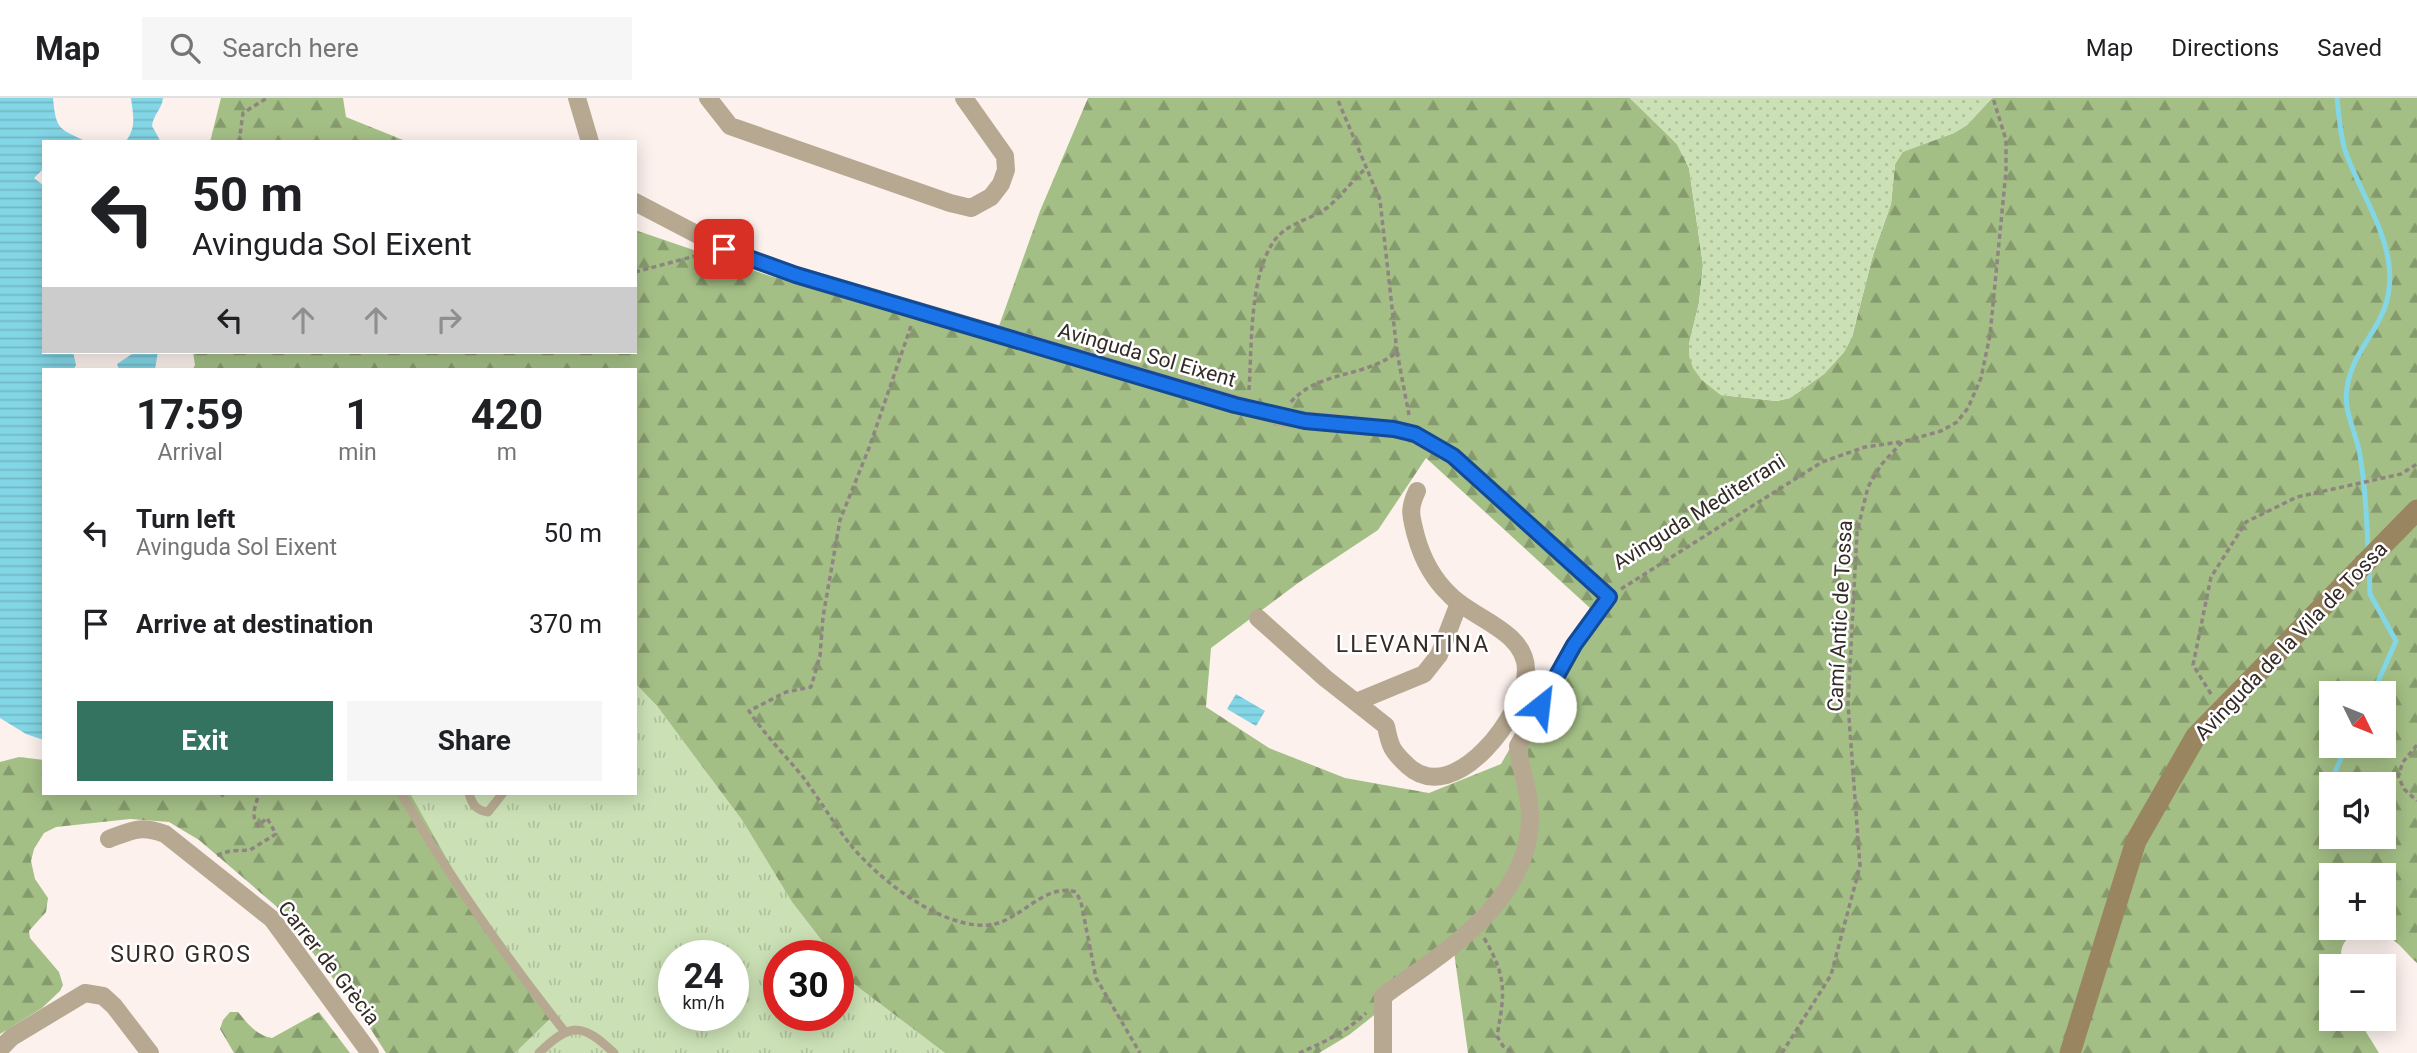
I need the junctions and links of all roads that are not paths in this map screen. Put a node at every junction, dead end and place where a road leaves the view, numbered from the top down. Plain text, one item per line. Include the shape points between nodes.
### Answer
1 (577, 98) edge
2 (708, 98) edge
3 (964, 98) edge
4 (589, 140) edge
5 (637, 203) edge
6 (1417, 491) dead end
7 (2417, 510) edge
8 (1609, 597) joint
9 (1458, 603) junction
10 (1258, 618) dead end
11 (1356, 702) junction
12 (1497, 737) junction
13 (1518, 746) junction
14 (402, 795) edge
15 (470, 795) edge
16 (501, 795) edge
17 (109, 839) dead end
18 (565, 1032) junction
19 (0, 1051) edge
20 (150, 1053) edge
21 (370, 1053) edge
22 (539, 1053) edge
23 (614, 1053) edge
24 (1383, 1053) edge
25 (2070, 1053) edge

1 - 4 street
2 - 3 street via 730,126 971,208 991,197 1006,170 1005,156
5 - 8 street, Avinguda Sol Eixent via 724,249 916,311 1284,418 1408,433 1453,456
6 - 9 street via 1409,506 1421,553 1433,576
7 - 25 main road, Avinguda de la Vila de Tossa via 2196,736 2136,841
8 - 13 street, Avinguda Mediterrani via 1574,645
9 - 11 street via 1439,655 1424,674
9 - 12 street via 1510,638 1526,661 1526,682
10 - 11 street
11 - 12 street via 1387,726 1391,750 1429,778 1452,774 1472,763
12 - 13 street
13 - 24 street via 1530,818 1522,864 1496,905 1453,946 1383,996
14 - 18 lane via 511,964
15 - 16 lane via 479,811 488,812
17 - 21 street, Carrer de Grècia via 147,828 165,834 272,919
18 - 22 lane
18 - 23 lane via 581,1029
19 - 20 street via 12,1037 85,993 103,996 114,1006

